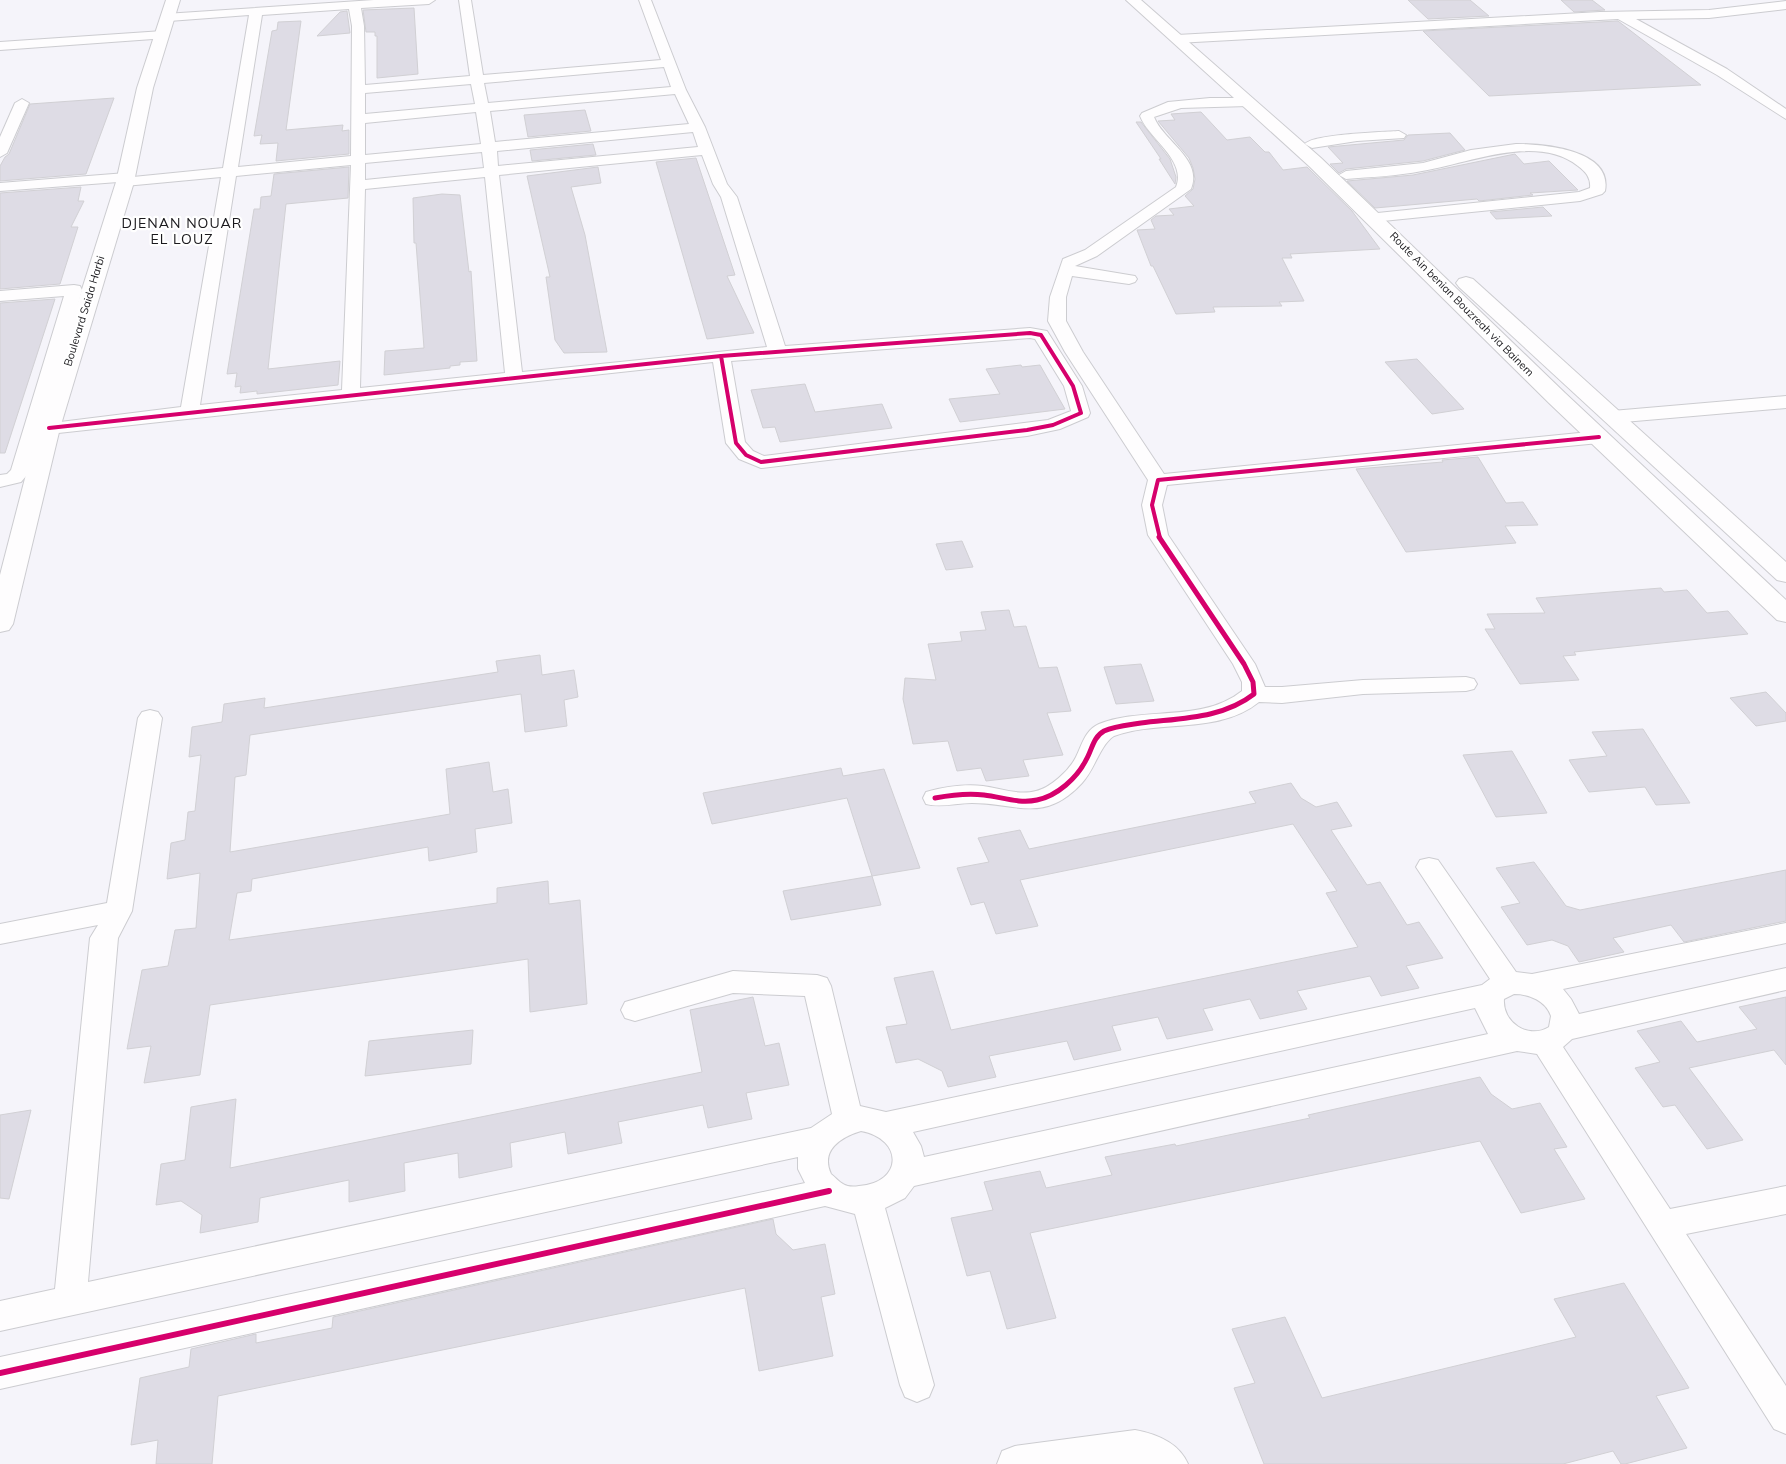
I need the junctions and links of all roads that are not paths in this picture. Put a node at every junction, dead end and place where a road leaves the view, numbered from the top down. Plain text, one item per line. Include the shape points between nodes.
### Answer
1 (428, 0) edge
2 (465, 0) edge
3 (645, 0) edge
4 (1133, 0) edge
5 (1150, 0) edge
6 (354, 4) junction
7 (1763, 4) edge
8 (1574, 5) dead end
9 (1786, 5) edge
10 (256, 11) junction
11 (1620, 15) junction
12 (1588, 16) junction
13 (168, 17) edge
14 (1185, 38) junction
15 (0, 46) edge
16 (669, 63) junction
17 (477, 80) junction
18 (358, 90) junction
19 (679, 90) junction
20 (1248, 102) junction
21 (22, 104) dead end
22 (482, 108) junction
23 (1786, 115) edge
24 (358, 119) junction
25 (698, 127) junction
26 (1399, 135) dead end
27 (1312, 144) junction
28 (489, 147) junction
29 (708, 150) junction
30 (0, 153) edge
31 (357, 171) junction
32 (491, 173) junction
33 (1346, 175) junction
34 (227, 177) junction
35 (125, 179) junction
36 (0, 187) edge
37 (1383, 216) junction
38 (1066, 270) junction
39 (95, 274) junction
40 (1129, 279) dead end
41 (0, 285) edge
42 (0, 296) edge
43 (1057, 321) junction
44 (1041, 335) junction
45 (777, 350) junction
46 (721, 356) junction
47 (514, 378) junction
48 (351, 396) junction
49 (1786, 402) edge
50 (190, 412) junction
51 (1612, 417) junction
52 (49, 428) junction
53 (1599, 436) junction
54 (1158, 480) junction
55 (0, 482) edge
56 (1786, 575) edge
57 (1786, 614) edge
58 (0, 624) edge
59 (1466, 684) dead end
60 (1254, 694) junction
61 (150, 718) dead end
62 (935, 798) dead end
63 (1429, 867) dead end
64 (119, 911) junction
65 (1786, 933) edge
66 (0, 934) edge
67 (1786, 980) edge
68 (1510, 987) junction
69 (635, 1010) dead end
70 (1542, 1037) junction
71 (848, 1120) junction
72 (886, 1125) junction
73 (819, 1139) junction
74 (904, 1175) junction
75 (829, 1191) junction
76 (867, 1200) junction
77 (1786, 1200) edge
78 (1662, 1224) junction
79 (70, 1301) junction
80 (0, 1316) edge
81 (0, 1373) edge
82 (917, 1385) dead end
83 (1786, 1417) edge
84 (1015, 1464) edge
85 (1170, 1464) edge

1 - 6 street
2 - 17 street
3 - 16 street
4 - 14 main road, Route Ain benian Bouzreah via Bainem
5 - 14 main road, Route Ain benian Bouzreah via Bainem
6 - 10 street
6 - 18 street via 358,26
7 - 9 street
7 - 11 street via 1750,11
8 - 12 street
10 - 13 street
10 - 34 street
11 - 12 street
11 - 23 street via 1722,72
12 - 14 street
13 - 15 street
13 - 35 main road, Boulevard Saida Harbi via 145,88
14 - 20 main road, Route Ain benian Bouzreah via Bainem
14 - 27 main road, Route Ain benian Bouzreah via Bainem
16 - 17 street
16 - 19 street
17 - 18 street
17 - 22 street
18 - 24 street
19 - 22 street
19 - 25 street
20 - 37 main road, Route Ain benian Bouzreah via Bainem
20 - 38 street via 1189,104 1149,114 1150,124 1182,164 1187,184 1091,254 1069,262
21 - 30 street
22 - 24 street
22 - 28 street
24 - 31 street
25 - 28 street
25 - 29 street
26 - 27 street
27 - 33 main road, Route Ain benian Bouzreah via Bainem
28 - 31 street
28 - 32 street
29 - 32 street
29 - 45 street via 720,184 729,197
31 - 32 street
31 - 34 street
31 - 48 street
32 - 47 street
33 - 37 main road, Route Ain benian Bouzreah via Bainem
33 - 37 street via 1422,167 1472,154 1519,148 1568,154 1584,163 1597,180 1597,191 1580,196
34 - 35 street
34 - 50 street
35 - 36 street
35 - 39 main road, Boulevard Saida Harbi
37 - 51 main road, Route Ain benian Bouzreah via Bainem
37 - 53 main road, Route Ain benian Bouzreah via Bainem
38 - 40 street
38 - 43 street via 1058,297
39 - 41 street
39 - 52 main road, Boulevard Saida Harbi
42 - 55 street via 74,290 20,471 14,478
43 - 44 street
43 - 54 street
44 - 45 street via 1030,333
44 - 46 street via 1073,386 1081,412 1053,425 761,462 746,455 736,443
45 - 46 street
46 - 47 street
47 - 48 street
48 - 50 street
49 - 51 street
50 - 52 street
51 - 56 main road, Route Ain benian Bouzreah via Bainem
52 - 58 main road, Boulevard Saida Harbi
53 - 54 street
53 - 57 main road, Route Ain benian Bouzreah via Bainem
54 - 60 street via 1152,505 1158,535 1244,664 1253,682
59 - 60 street
60 - 62 street via 1229,711 1135,724 1103,732 1090,746 1084,764 1062,788 1044,798 1027,802 959,794
61 - 64 street
63 - 68 street
64 - 66 street
64 - 79 street via 104,938
65 - 68 street
67 - 70 street
68 - 70 street via 1487,1003 1488,1013 1495,1023
68 - 70 street via 1544,990 1562,1008 1566,1019
68 - 72 street
69 - 71 street via 733,982 817,986
70 - 74 street
70 - 78 street
71 - 72 street via 874,1120
71 - 73 street via 826,1130
72 - 74 street via 903,1141 907,1164
73 - 75 street via 812,1161 814,1172
73 - 79 street
74 - 76 street via 890,1192
75 - 76 street via 847,1200
75 - 81 street
76 - 82 street
77 - 78 street
78 - 83 street
79 - 80 street
84 - 85 street via 1135,1448 1148,1450

